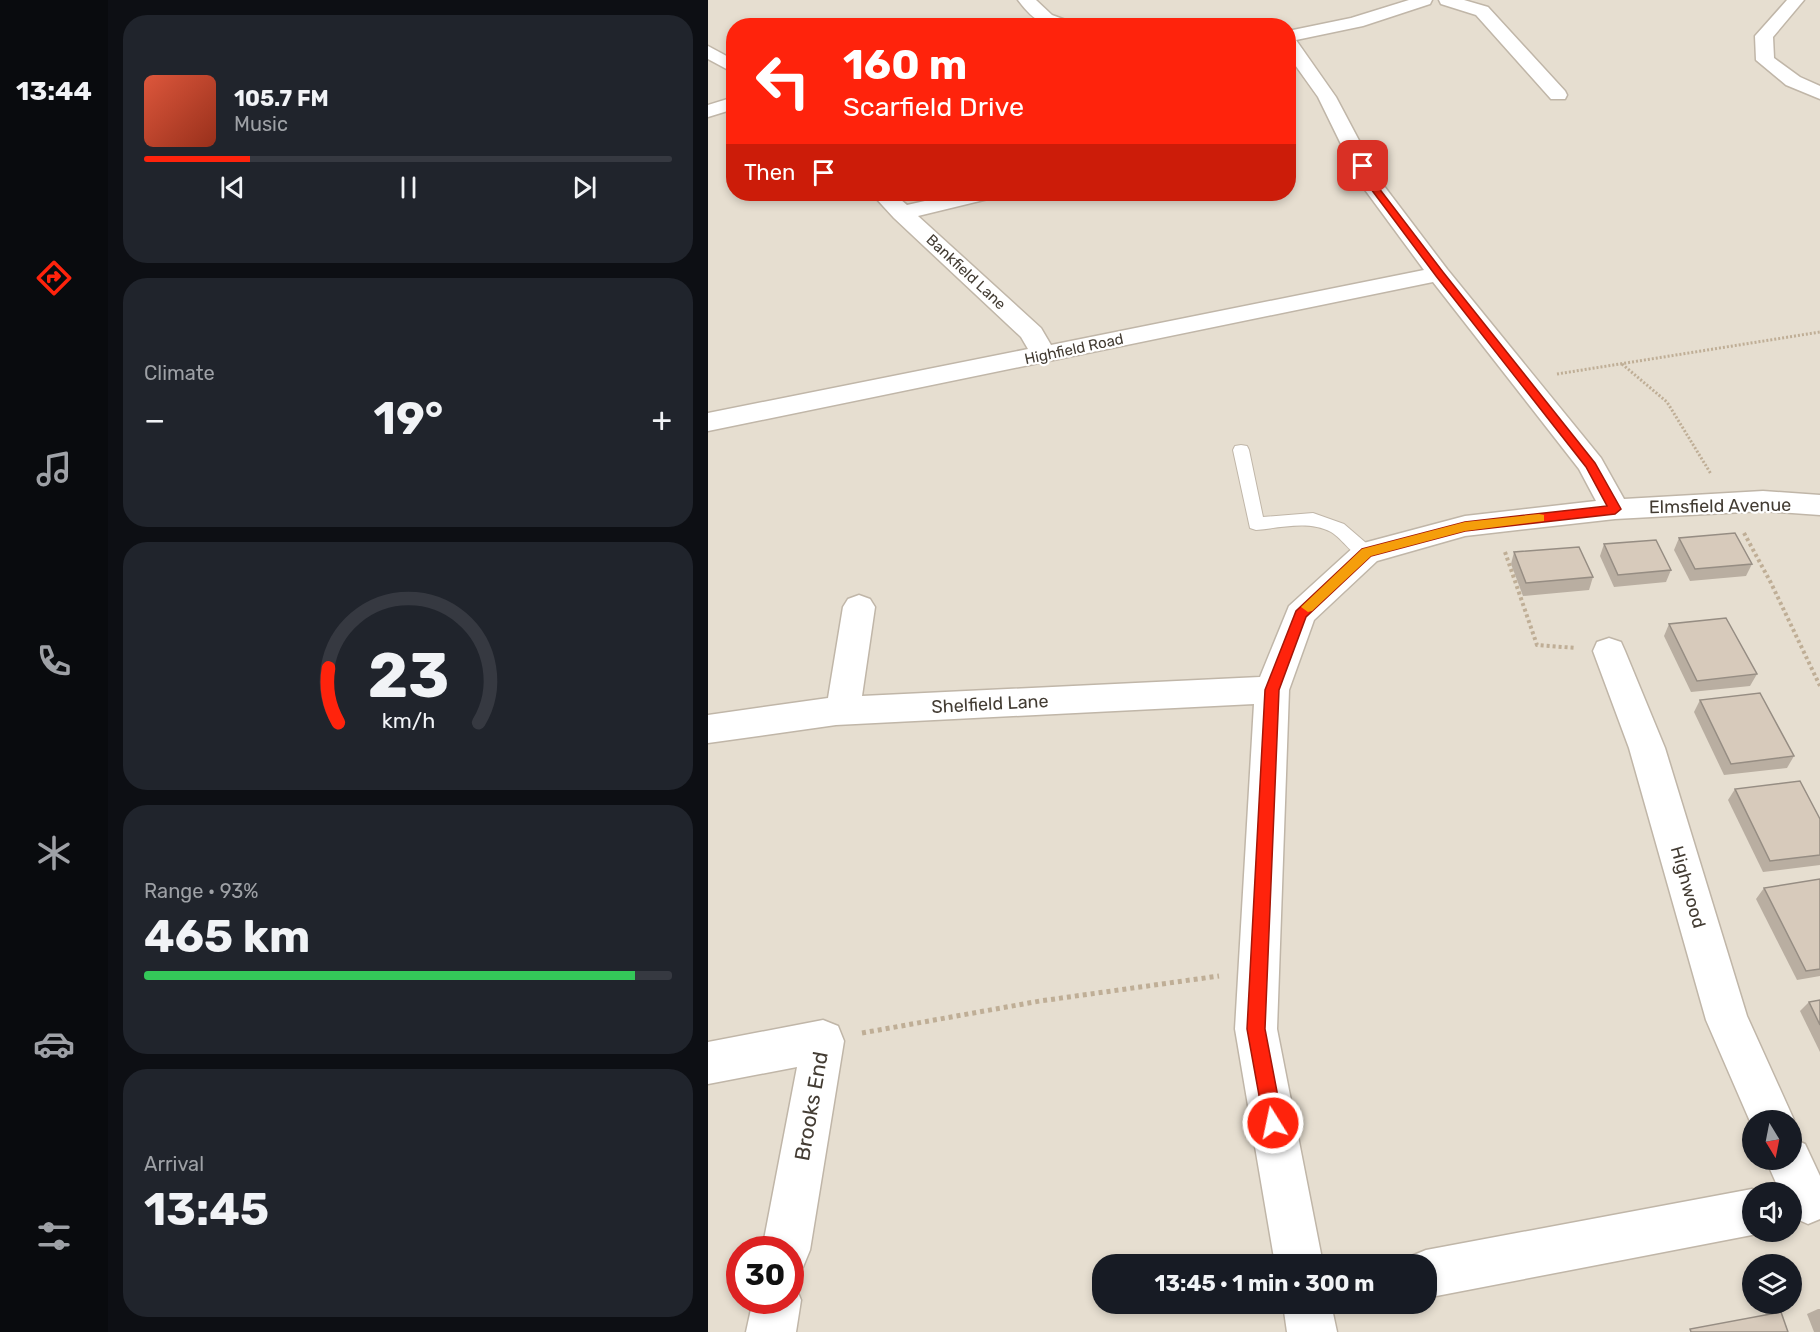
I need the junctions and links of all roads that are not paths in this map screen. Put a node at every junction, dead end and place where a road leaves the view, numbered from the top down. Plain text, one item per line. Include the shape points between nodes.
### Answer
1 (1026, 0) edge
2 (1424, 0) edge
3 (1447, 0) edge
4 (1791, 1) edge
5 (1036, 18) edge
6 (1296, 35) edge
7 (708, 51) edge
8 (1296, 53) edge
9 (726, 63) edge
10 (1820, 93) edge
11 (1558, 95) dead end
12 (726, 105) edge
13 (708, 111) edge
14 (889, 201) edge
15 (951, 201) edge
16 (902, 213) junction
17 (1439, 274) junction
18 (1044, 356) junction
19 (708, 422) edge
20 (1241, 450) dead end
21 (1820, 505) edge
22 (1615, 509) junction
23 (1367, 553) junction
24 (860, 607) dead end
25 (1609, 651) road end
26 (1272, 690) junction
27 (843, 711) junction
28 (708, 729) edge
29 (708, 1062) edge
30 (1768, 1110) edge
31 (1794, 1170) edge
32 (1806, 1202) edge
33 (1742, 1214) edge
34 (788, 1236) edge
35 (1297, 1254) edge
36 (1437, 1272) edge
37 (774, 1314) edge
38 (1309, 1314) edge
39 (771, 1332) edge
40 (1312, 1332) edge

1 - 5 street
2 - 6 street via 1379,18
3 - 11 street via 1482,11
4 - 10 street via 1764,36 1765,60 1792,81
7 - 9 street
8 - 17 street via 1328,97 1371,183
12 - 13 street
14 - 16 street, Bankfield Lane
15 - 16 street
16 - 18 street, Bankfield Lane via 1032,333
17 - 18 street, Highfield Road
17 - 22 street via 1591,465
18 - 19 street, Highfield Road
20 - 23 lane via 1256,524 1312,519 1338,528
21 - 22 street, Elmsfield Avenue via 1763,501
22 - 23 street, Elmsfield Avenue via 1465,526
23 - 26 street, Elmsfield Avenue via 1300,614
24 - 27 street
25 - 30 street, Highwood via 1647,748 1727,1020
26 - 27 street, Shelfield Lane
26 - 35 street, Elmsfield Avenue via 1256,1029
27 - 28 street, Shelfield Lane
29 - 34 street, Brooks End via 823,1041
31 - 32 street
33 - 36 street
37 - 39 street
38 - 40 street

